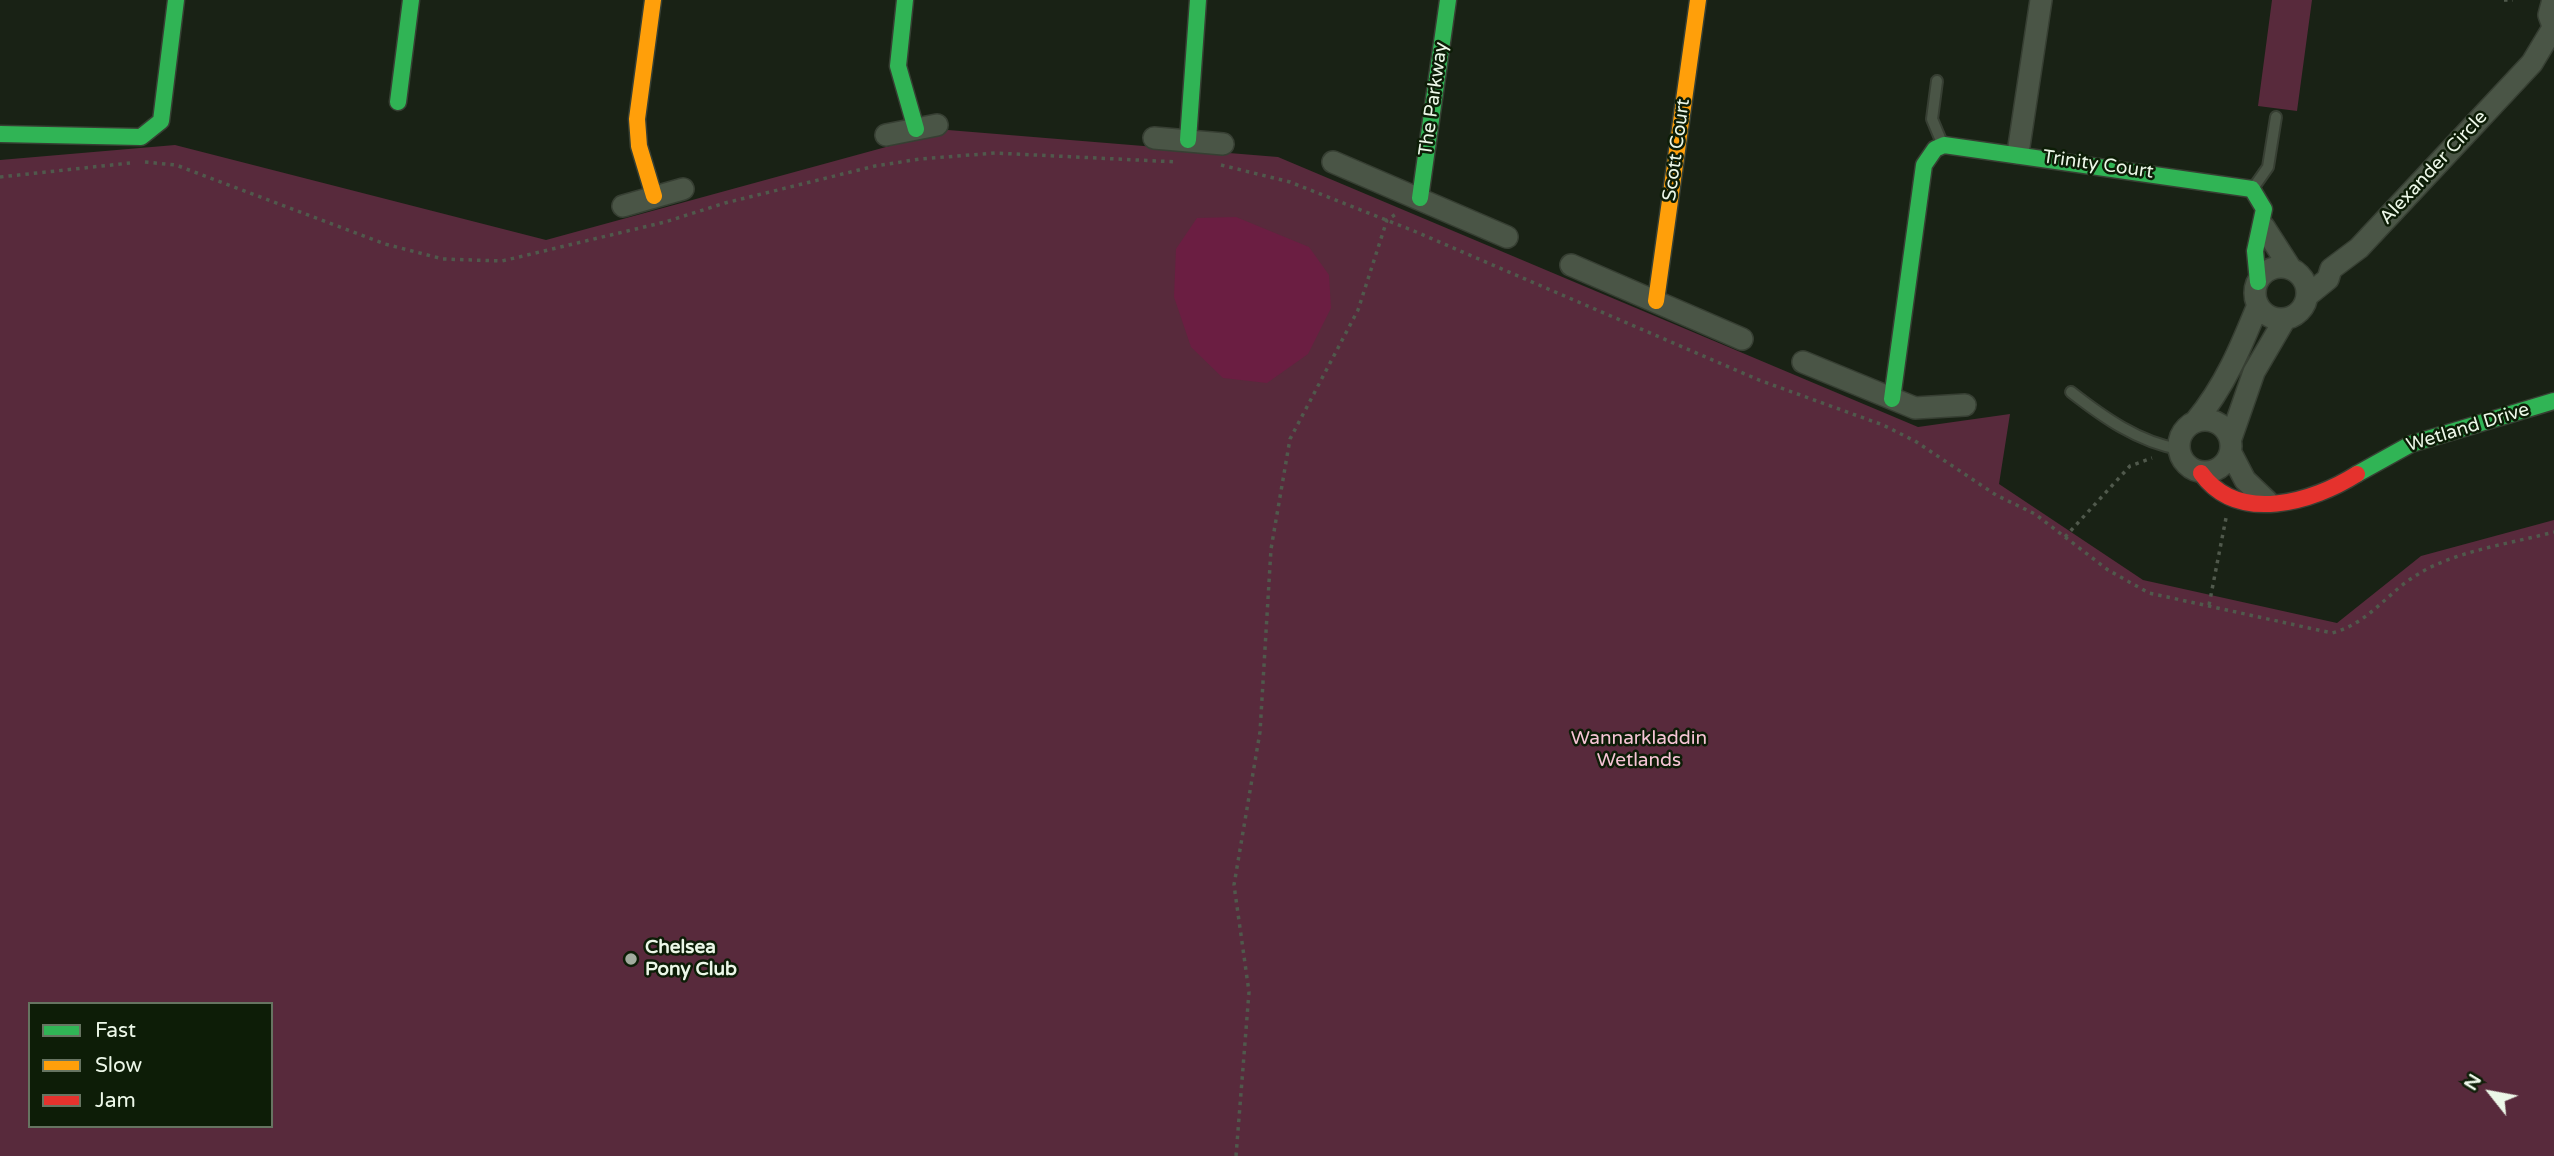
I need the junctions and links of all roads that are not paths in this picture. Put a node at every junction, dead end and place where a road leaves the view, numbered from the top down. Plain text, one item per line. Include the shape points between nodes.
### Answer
1 (176, 0) edge
2 (411, 0) edge
3 (653, 0) edge
4 (905, 0) edge
5 (1198, 0) edge
6 (1448, 0) edge
7 (1698, 0) edge
8 (2041, 0) edge
9 (2550, 19) edge
10 (1937, 81) dead end
11 (398, 102) dead end
12 (2276, 117) dead end
13 (937, 125) dead end
14 (916, 129) junction
15 (0, 134) edge
16 (886, 135) dead end
17 (1154, 138) dead end
18 (1188, 140) junction
19 (1944, 145) junction
20 (2018, 153) junction
21 (1221, 154) road end
22 (1334, 162) dead end
23 (683, 189) dead end
24 (2252, 189) junction
25 (653, 197) junction
26 (1420, 198) junction
27 (623, 206) dead end
28 (2264, 227) junction
29 (1507, 237) dead end
30 (1571, 265) dead end
31 (2331, 269) junction
32 (2293, 270) junction
33 (2258, 282) junction
34 (2307, 296) junction
35 (1656, 301) junction
36 (2258, 305) junction
37 (2285, 319) junction
38 (1742, 339) dead end
39 (1803, 362) dead end
40 (2070, 392) dead end
41 (1892, 399) junction
42 (2554, 401) edge
43 (1965, 405) dead end
44 (2195, 422) junction
45 (2231, 446) junction
46 (2179, 449) junction
47 (2200, 472) junction
48 (2267, 501) junction

1 - 15 street via 161,121 152,131 141,137
2 - 11 street
3 - 25 street via 637,119
4 - 14 street via 898,66
5 - 18 street
6 - 26 street, The Parkway
7 - 35 street, Scott Court
8 - 20 street
9 - 31 street, Alexander Circle via 2532,63 2359,248
10 - 19 lane via 1932,119
12 - 24 lane via 2268,167
13 - 14 street
14 - 16 street
17 - 18 street
18 - 21 street
19 - 20 street, Trinity Court
19 - 41 street via 1932,151 1924,165
20 - 24 street, Trinity Court
22 - 26 street
23 - 25 street
24 - 28 street via 2261,199
25 - 27 street
26 - 29 street
28 - 32 street
28 - 33 street via 2256,247
30 - 35 street
31 - 32 street
31 - 34 street, Alexander Circle via 2328,279
32 - 33 street via 2275,268
32 - 34 street via 2305,282
33 - 36 street
34 - 37 street via 2300,311
35 - 38 street
36 - 37 street via 2272,318
36 - 44 street via 2228,375
37 - 45 street via 2254,372
39 - 41 street
40 - 46 lane via 2125,429 2159,446
41 - 43 street via 1921,408
42 - 48 street, Wetland Drive via 2412,444 2313,498
44 - 45 street via 2221,425
44 - 46 street via 2183,433
45 - 47 street via 2223,467
45 - 48 street via 2245,481
46 - 47 street via 2186,464
47 - 48 street, Wetland Drive via 2223,493 2250,502

